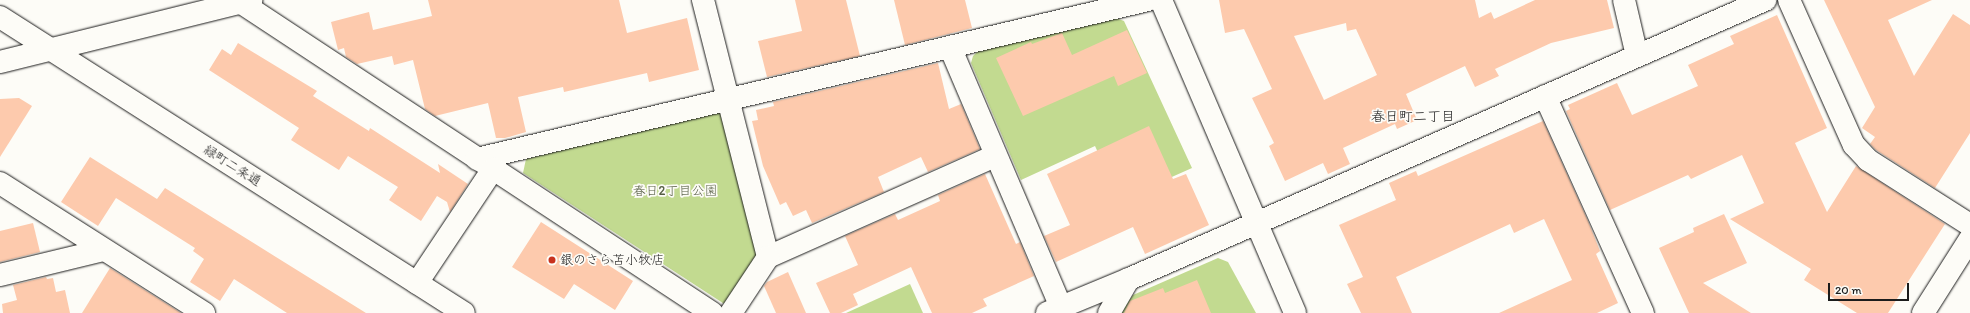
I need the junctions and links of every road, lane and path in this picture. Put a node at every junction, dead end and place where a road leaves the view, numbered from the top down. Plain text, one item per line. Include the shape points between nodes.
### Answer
1 (703, 0) edge
2 (1148, 0) edge
3 (1161, 0) edge
4 (1624, 0) edge
5 (1765, 0) edge
6 (1789, 0) edge
7 (243, 1) edge
8 (0, 17) edge
9 (950, 47) junction
10 (52, 49) junction
11 (1637, 56) junction
12 (0, 62) edge
13 (1545, 96) junction
14 (727, 100) junction
15 (995, 156) junction
16 (485, 164) junction
17 (0, 183) edge
18 (1256, 222) junction
19 (1970, 225) edge
20 (1970, 239) edge
21 (103, 250) junction
22 (768, 257) junction
23 (0, 275) edge
24 (1129, 279) junction
25 (417, 283) junction
26 (1054, 310) edge
27 (204, 313) edge
28 (462, 313) edge
29 (712, 313) edge
30 (731, 313) edge
31 (1109, 313) edge
32 (1295, 313) edge
33 (1643, 313) edge
34 (1923, 313) edge

1 - 14 street
2 - 9 street
3 - 18 street
4 - 11 street
5 - 11 street
6 - 19 street via 1854,145 1868,160
7 - 10 street
7 - 16 street
8 - 10 street, 緑町二条通
9 - 14 street
9 - 15 street
10 - 12 street
10 - 25 street, 緑町二条通
11 - 13 street
13 - 18 street
13 - 33 street
14 - 16 street
14 - 22 street
15 - 22 street
15 - 26 street
16 - 25 street
16 - 29 street
17 - 21 street
18 - 24 street
18 - 32 street
20 - 34 street
21 - 23 street
21 - 27 street
22 - 30 street
24 - 26 street
24 - 31 street
25 - 28 street, 緑町二条通

